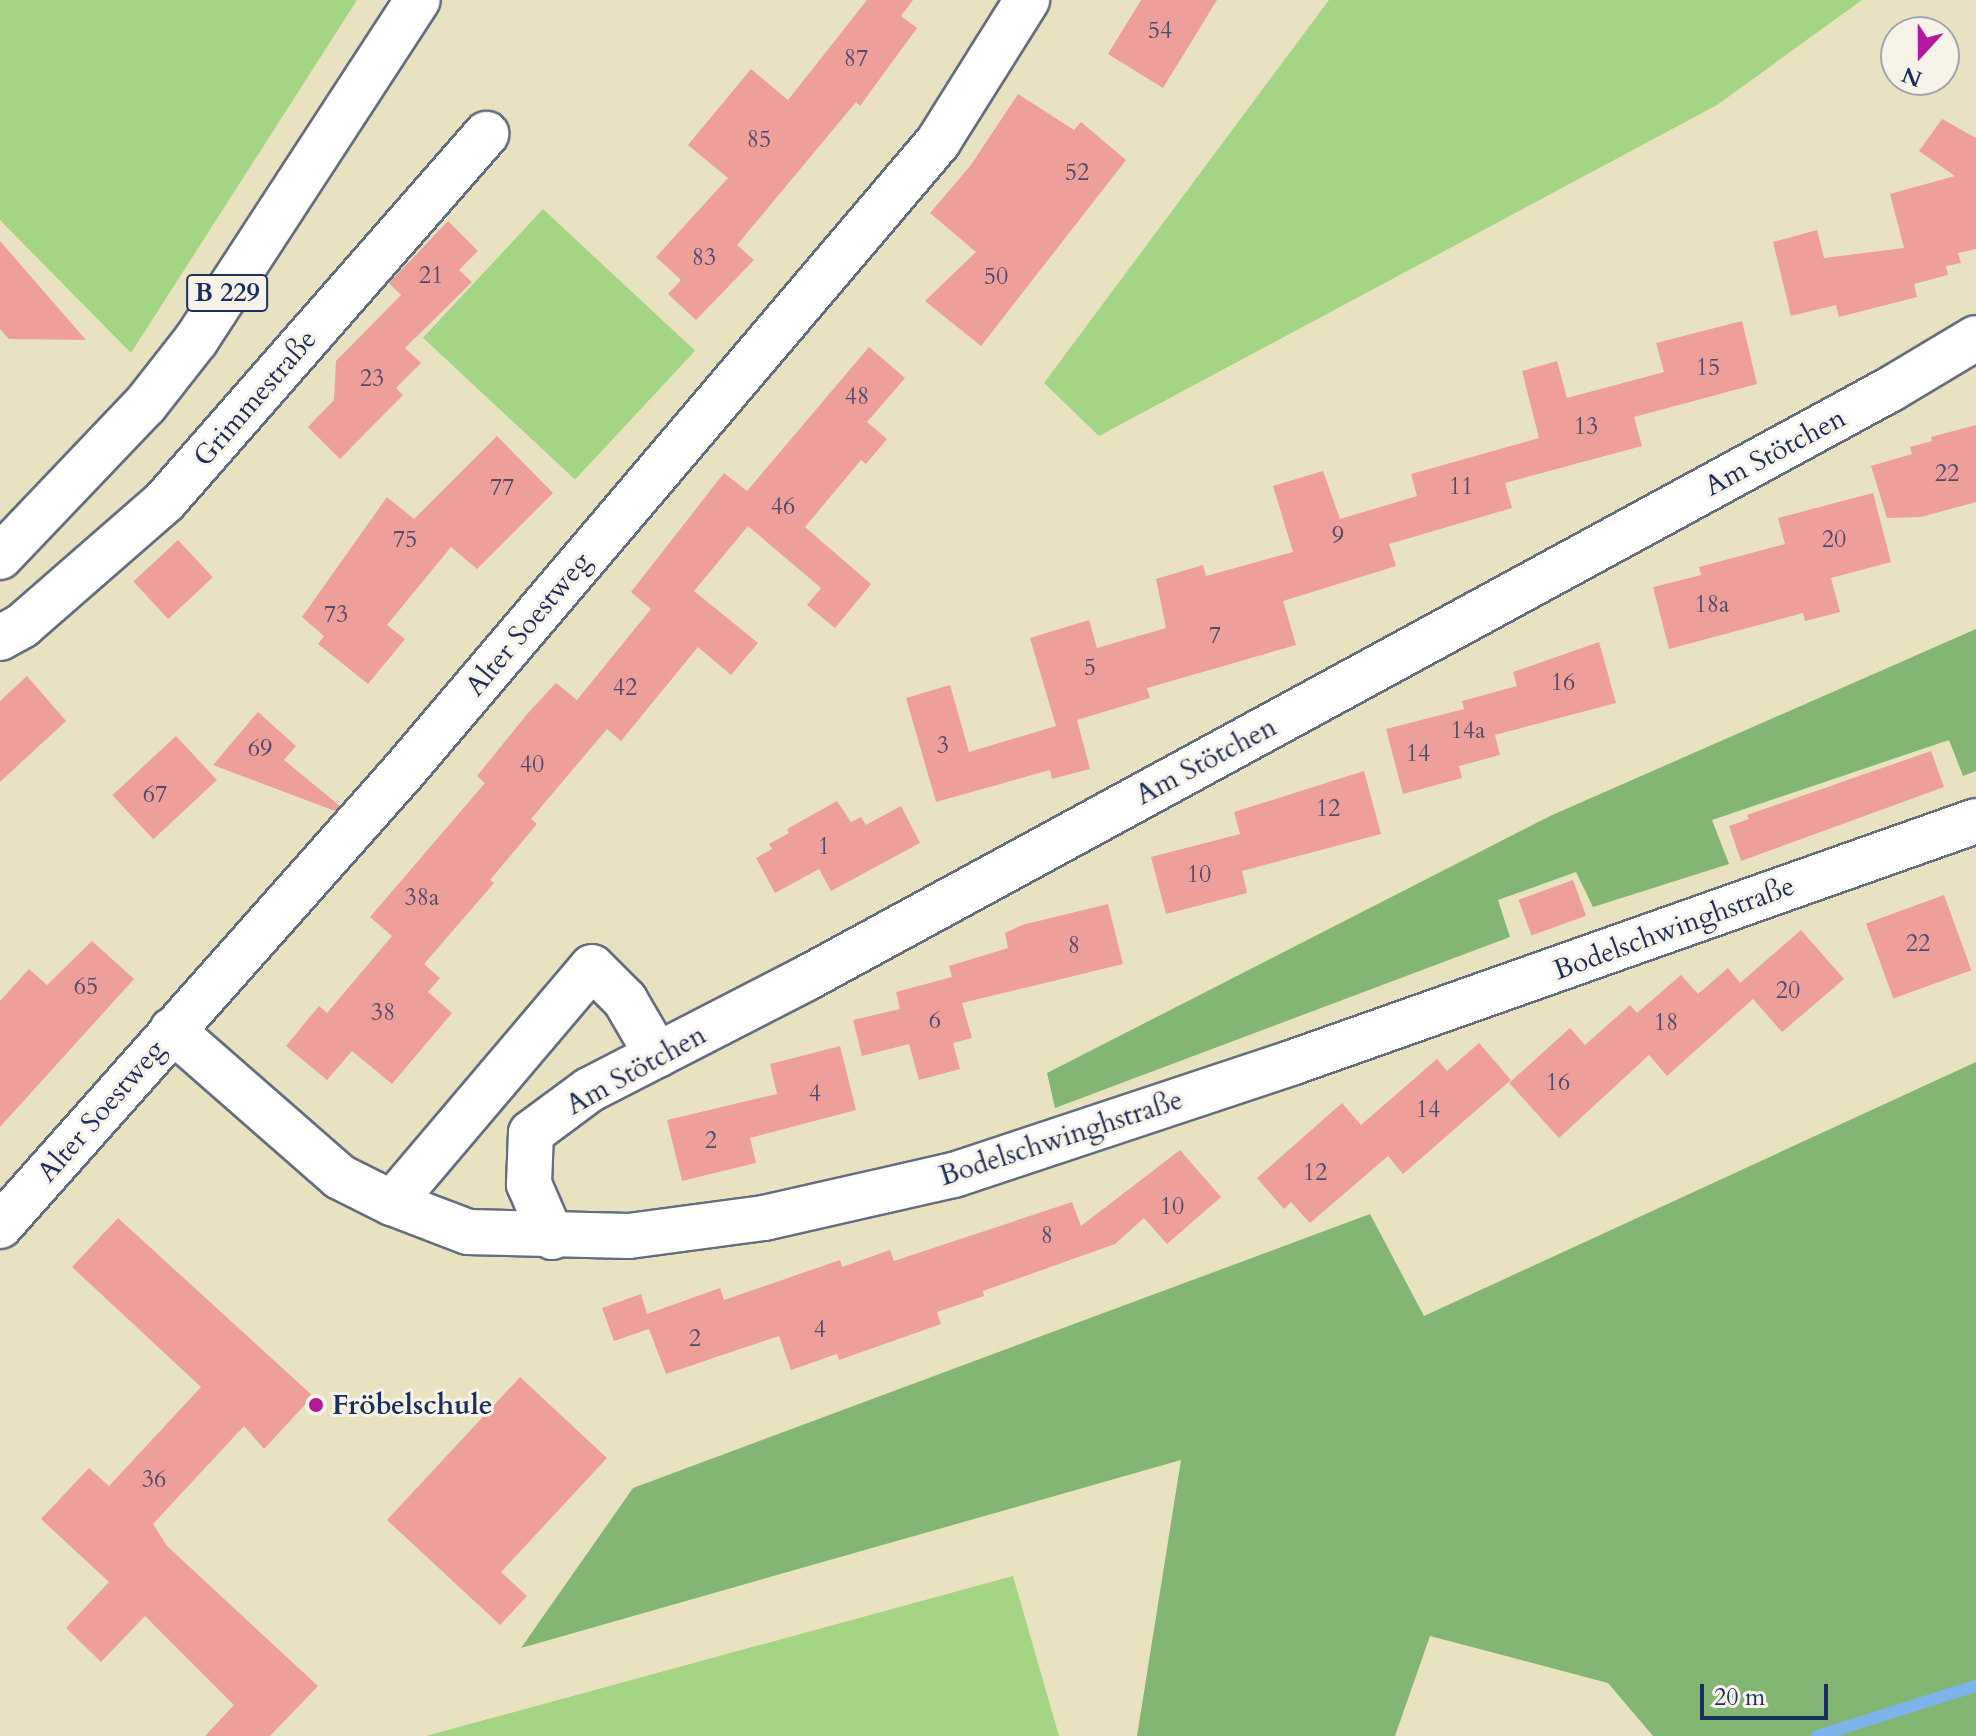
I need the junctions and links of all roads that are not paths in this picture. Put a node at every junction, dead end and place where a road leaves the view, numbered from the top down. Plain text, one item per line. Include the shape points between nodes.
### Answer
1 (418, 0) edge
2 (1027, 0) edge
3 (486, 134) dead end
4 (1976, 338) edge
5 (0, 557) edge
6 (0, 638) edge
7 (1976, 821) edge
8 (172, 1030) junction
9 (657, 1055) junction
10 (392, 1203) junction
11 (0, 1226) edge
12 (552, 1237) junction

1 - 5 street, B 229 via 196,340 145,405
2 - 8 street, Alter Soestweg via 938,142 403,772
3 - 6 street, Grimmestraße via 165,501 23,625
4 - 9 street, Am Stötchen via 1875,398
7 - 12 street, Bodelschwinghstraße via 1291,1063 954,1175 764,1218 629,1236
8 - 10 street, Bodelschwinghstraße via 340,1177
8 - 11 street, Alter Soestweg
9 - 10 street via 625,1000 592,967
9 - 12 street, Am Stötchen via 589,1090 531,1133 529,1184
10 - 12 street, Bodelschwinghstraße via 468,1232

